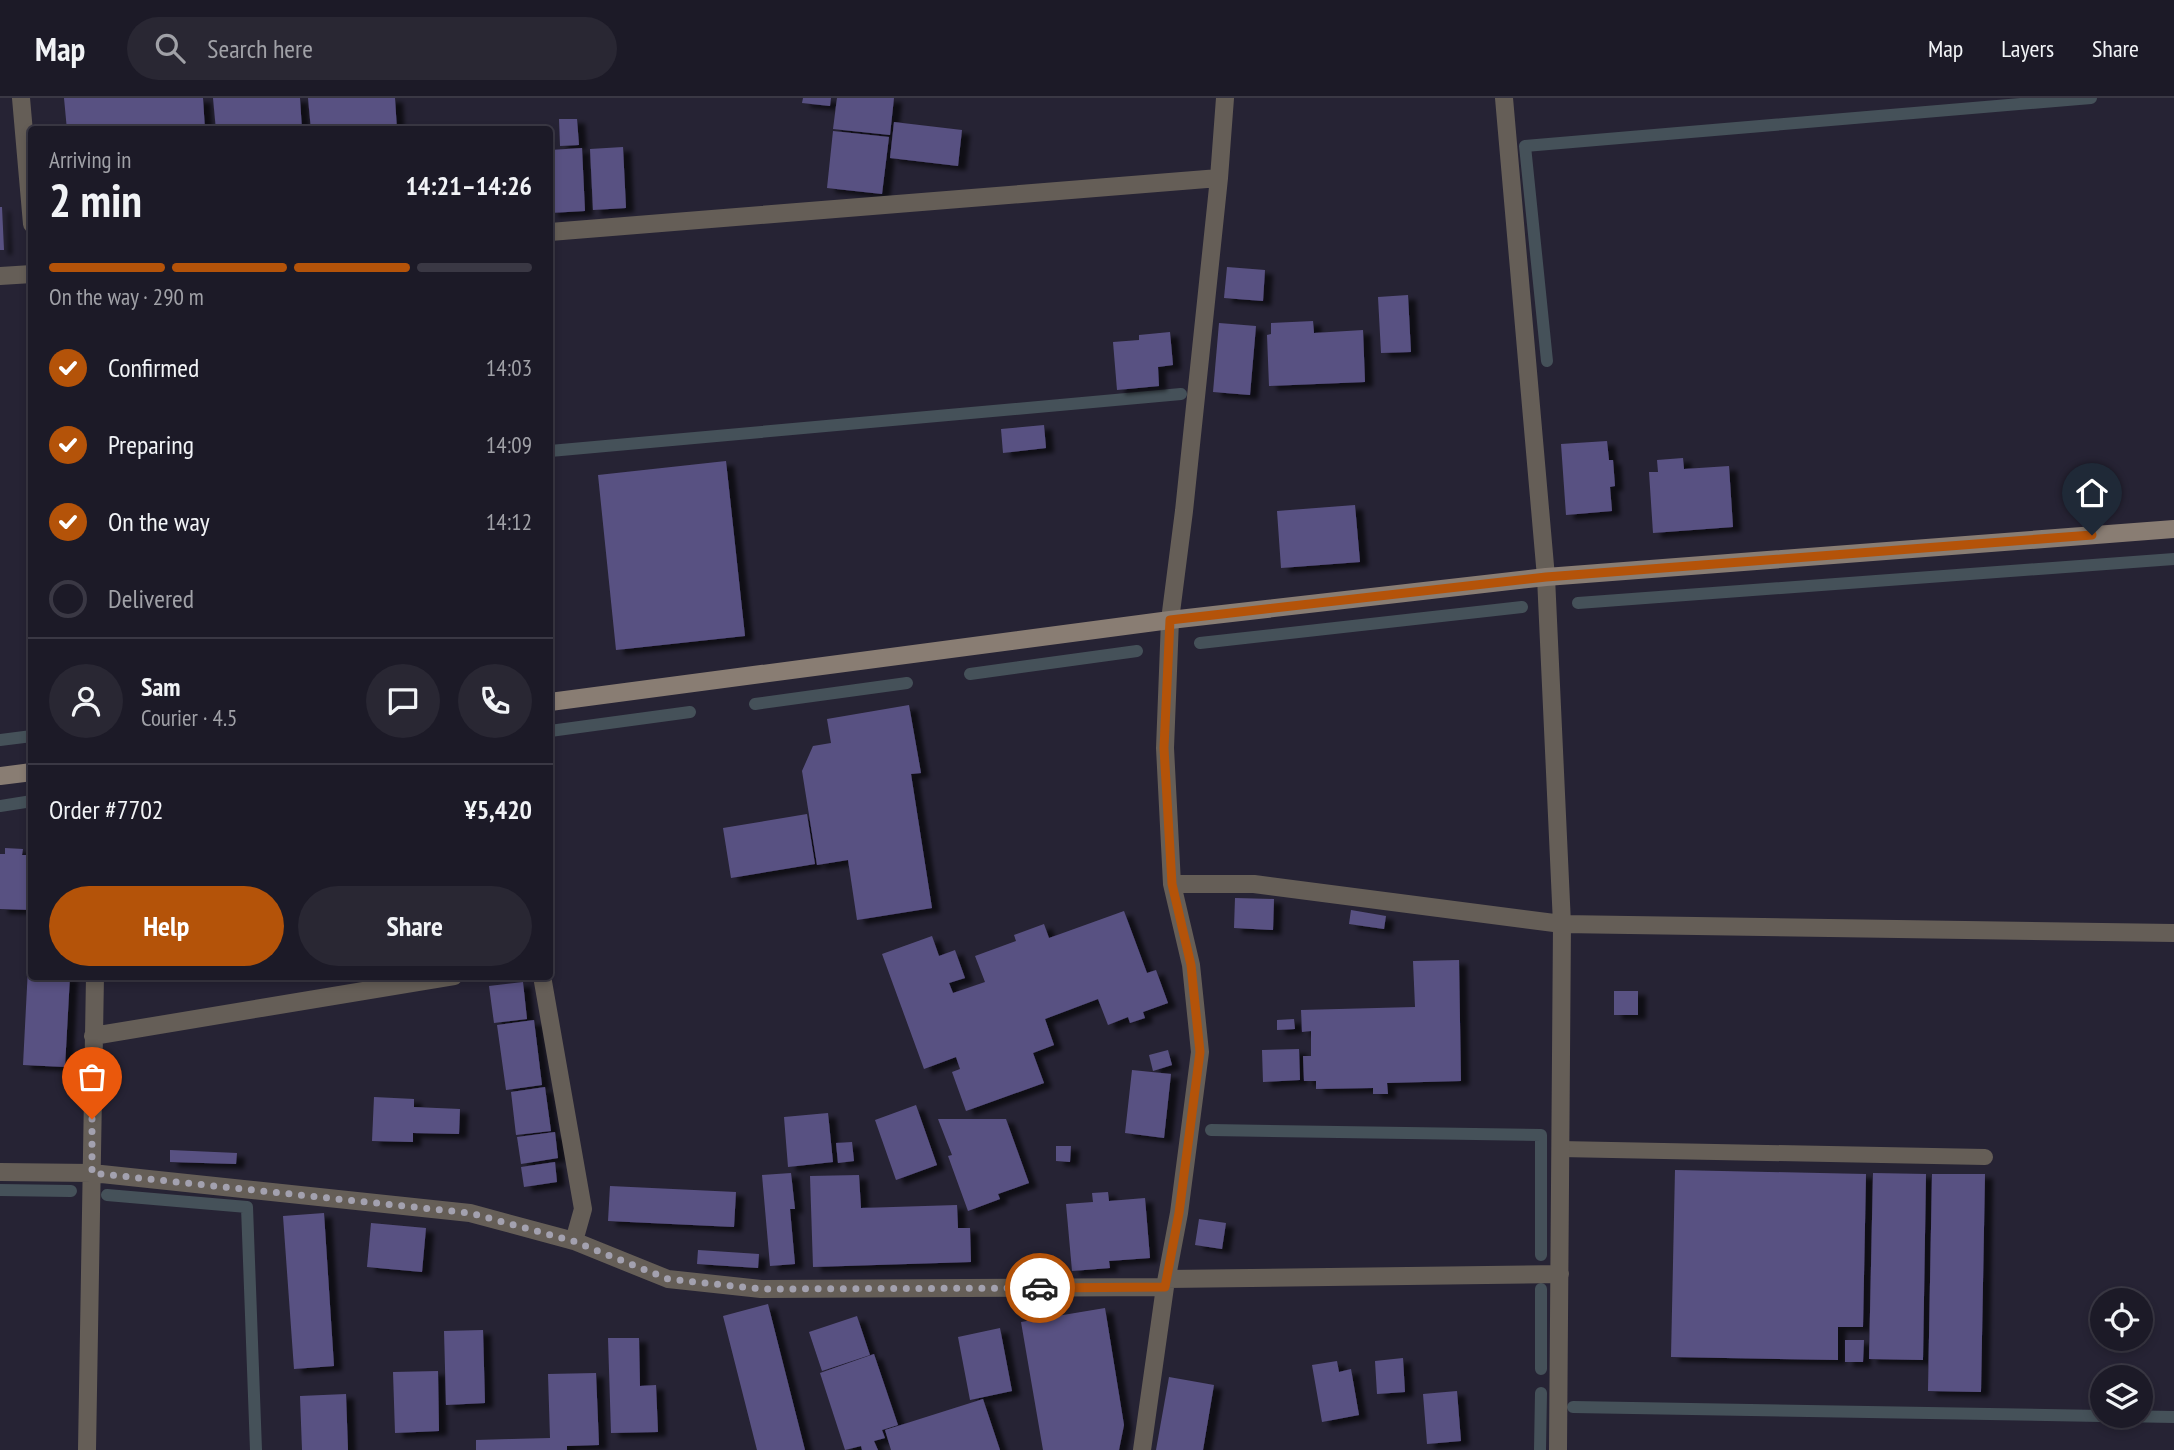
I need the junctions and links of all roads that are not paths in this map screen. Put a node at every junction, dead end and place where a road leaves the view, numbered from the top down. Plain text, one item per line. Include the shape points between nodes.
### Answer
1 (21, 98) edge
2 (1225, 98) edge
3 (1504, 98) edge
4 (1219, 177) junction
5 (28, 178) edge
6 (553, 232) edge
7 (28, 274) edge
8 (0, 276) edge
9 (2174, 528) edge
10 (1546, 577) junction
11 (1170, 620) junction
12 (553, 702) edge
13 (28, 772) edge
14 (0, 776) edge
15 (1172, 884) junction
16 (1562, 924) junction
17 (2174, 933) edge
18 (95, 980) edge
19 (430, 980) edge
20 (543, 980) edge
21 (93, 1036) junction
22 (1560, 1149) junction
23 (1985, 1157) dead end
24 (0, 1172) edge
25 (92, 1173) junction
26 (573, 1241) junction
27 (1559, 1274) junction
28 (1166, 1283) junction
29 (87, 1450) edge
30 (1142, 1450) edge
31 (1558, 1450) edge

1 - 5 street
2 - 4 street
3 - 10 street
4 - 6 street
4 - 11 street
7 - 8 street
9 - 10 street
10 - 11 street
10 - 16 street
11 - 12 street
11 - 15 street via 1164,748
13 - 14 street
15 - 16 street via 1254,884
15 - 28 street via 1191,965 1200,1052
16 - 17 street
16 - 22 street
18 - 21 street
19 - 21 street
20 - 26 street via 583,1209
21 - 25 street
22 - 23 lane
22 - 27 street
24 - 25 street
25 - 26 street via 470,1213
25 - 29 street
26 - 28 street via 668,1279 761,1289
27 - 28 street
27 - 31 street
28 - 30 street

